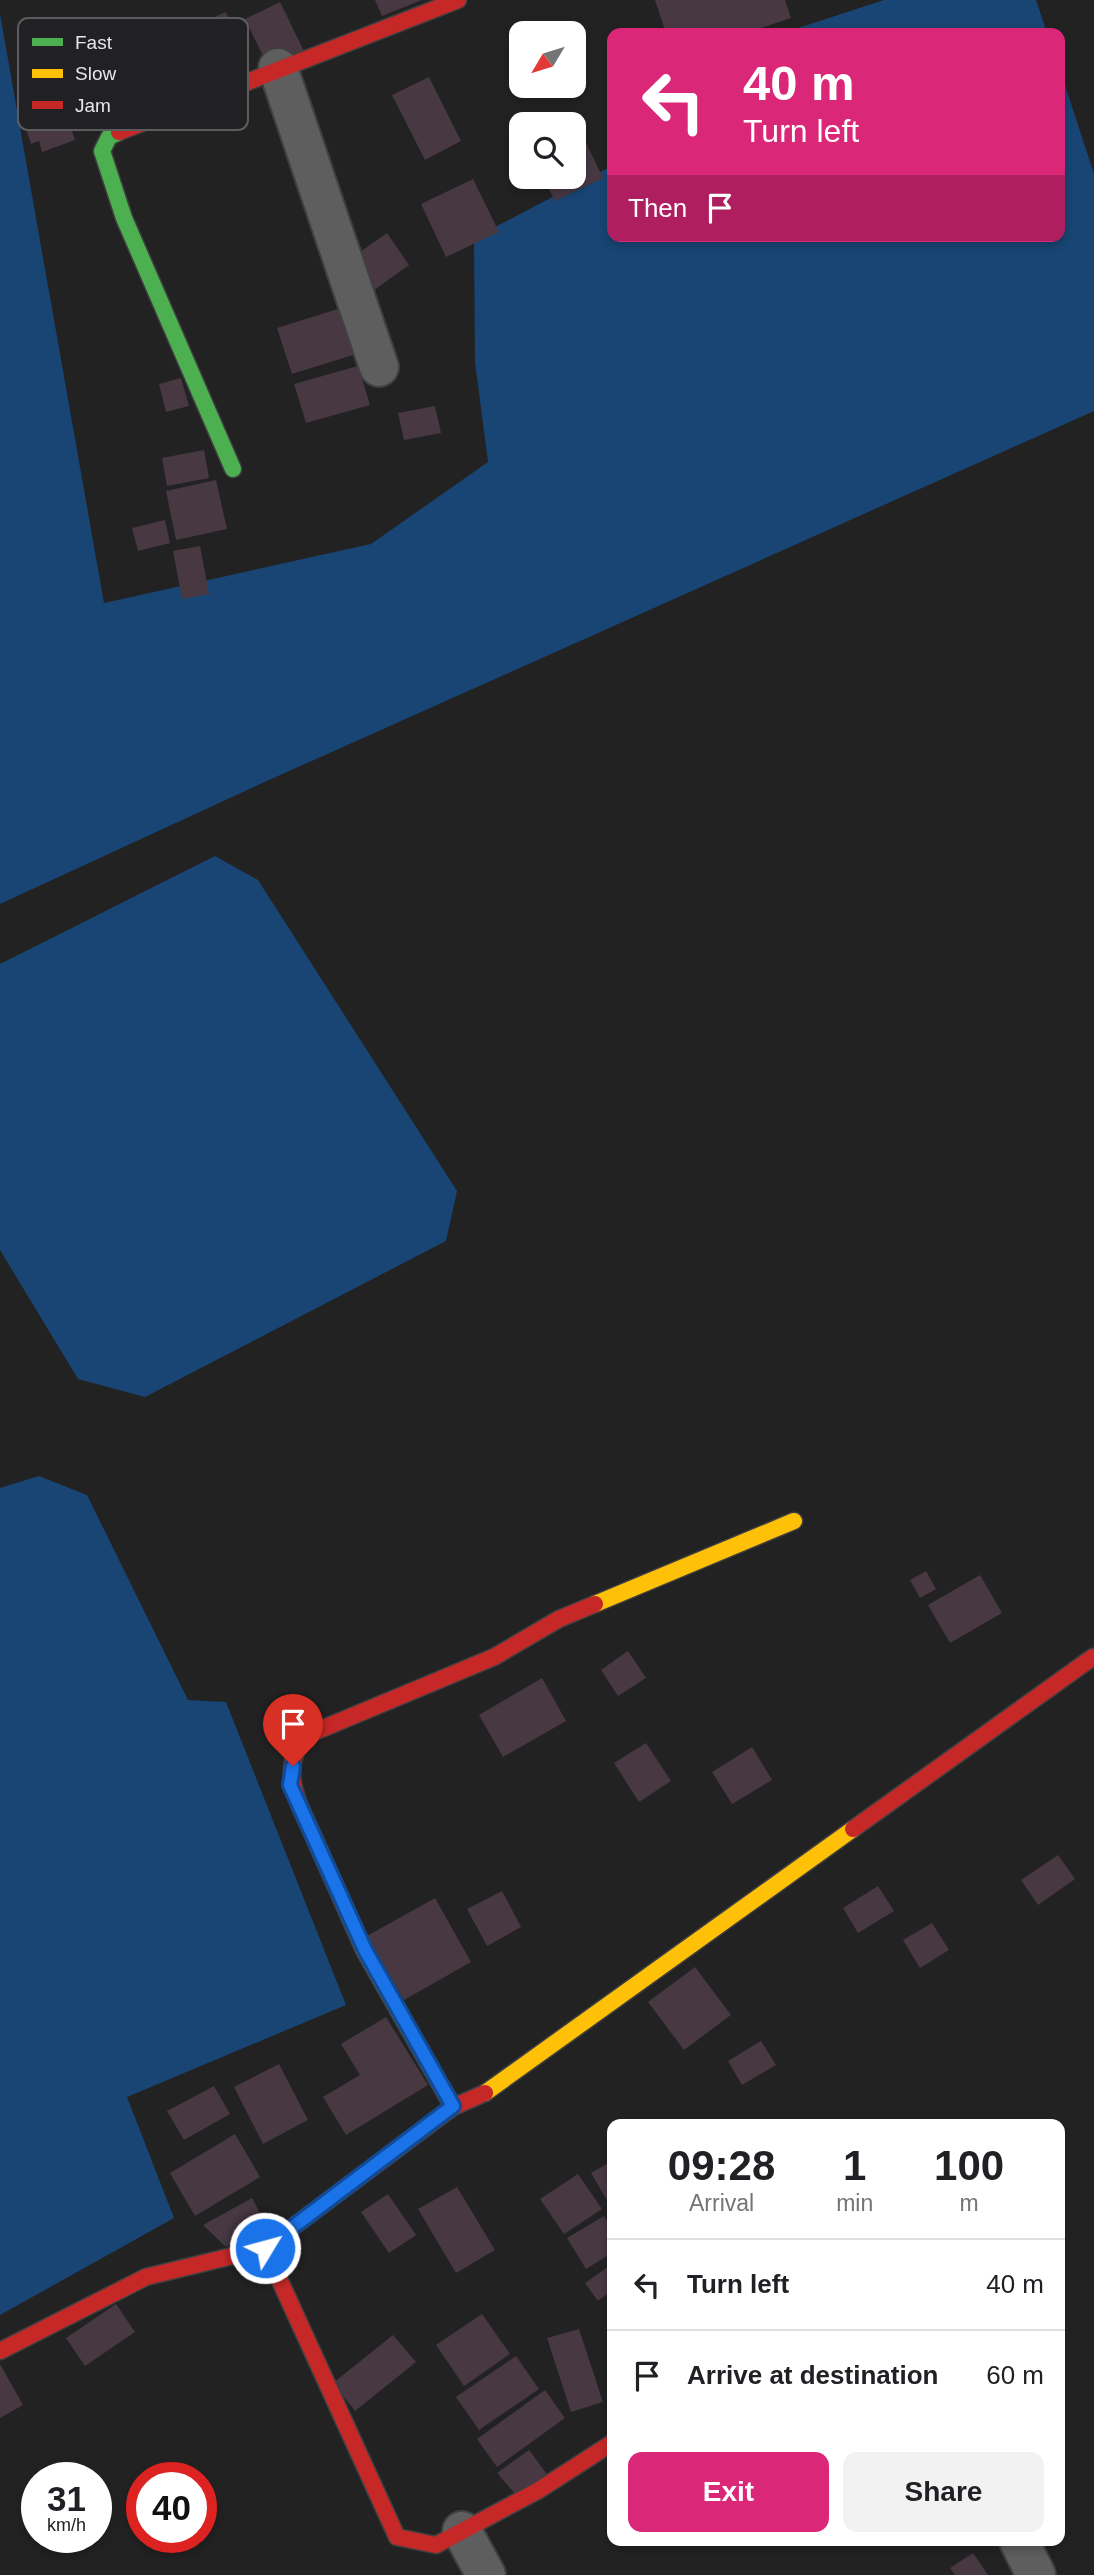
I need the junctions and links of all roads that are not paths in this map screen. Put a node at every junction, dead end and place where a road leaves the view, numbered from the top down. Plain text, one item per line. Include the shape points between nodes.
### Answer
1 (458, 0) edge
2 (278, 68) junction
3 (248, 80) edge
4 (121, 130) edge
5 (379, 367) dead end
6 (233, 469) dead end
7 (794, 1521) dead end
8 (1093, 1657) edge
9 (453, 2106) junction
10 (265, 2248) junction
11 (0, 2351) edge
12 (607, 2446) edge
13 (462, 2531) junction
14 (1022, 2546) edge
15 (486, 2575) edge
16 (1036, 2575) edge

1 - 2 street
2 - 3 street
2 - 5 street
4 - 6 street via 108,137 103,151 124,218
7 - 9 street via 559,1619 494,1657 307,1735 296,1747 290,1785 365,1950
8 - 9 street via 488,2091
9 - 10 street
10 - 11 street via 146,2277
10 - 13 street via 397,2537 436,2545
12 - 13 street
13 - 15 street
14 - 16 street

